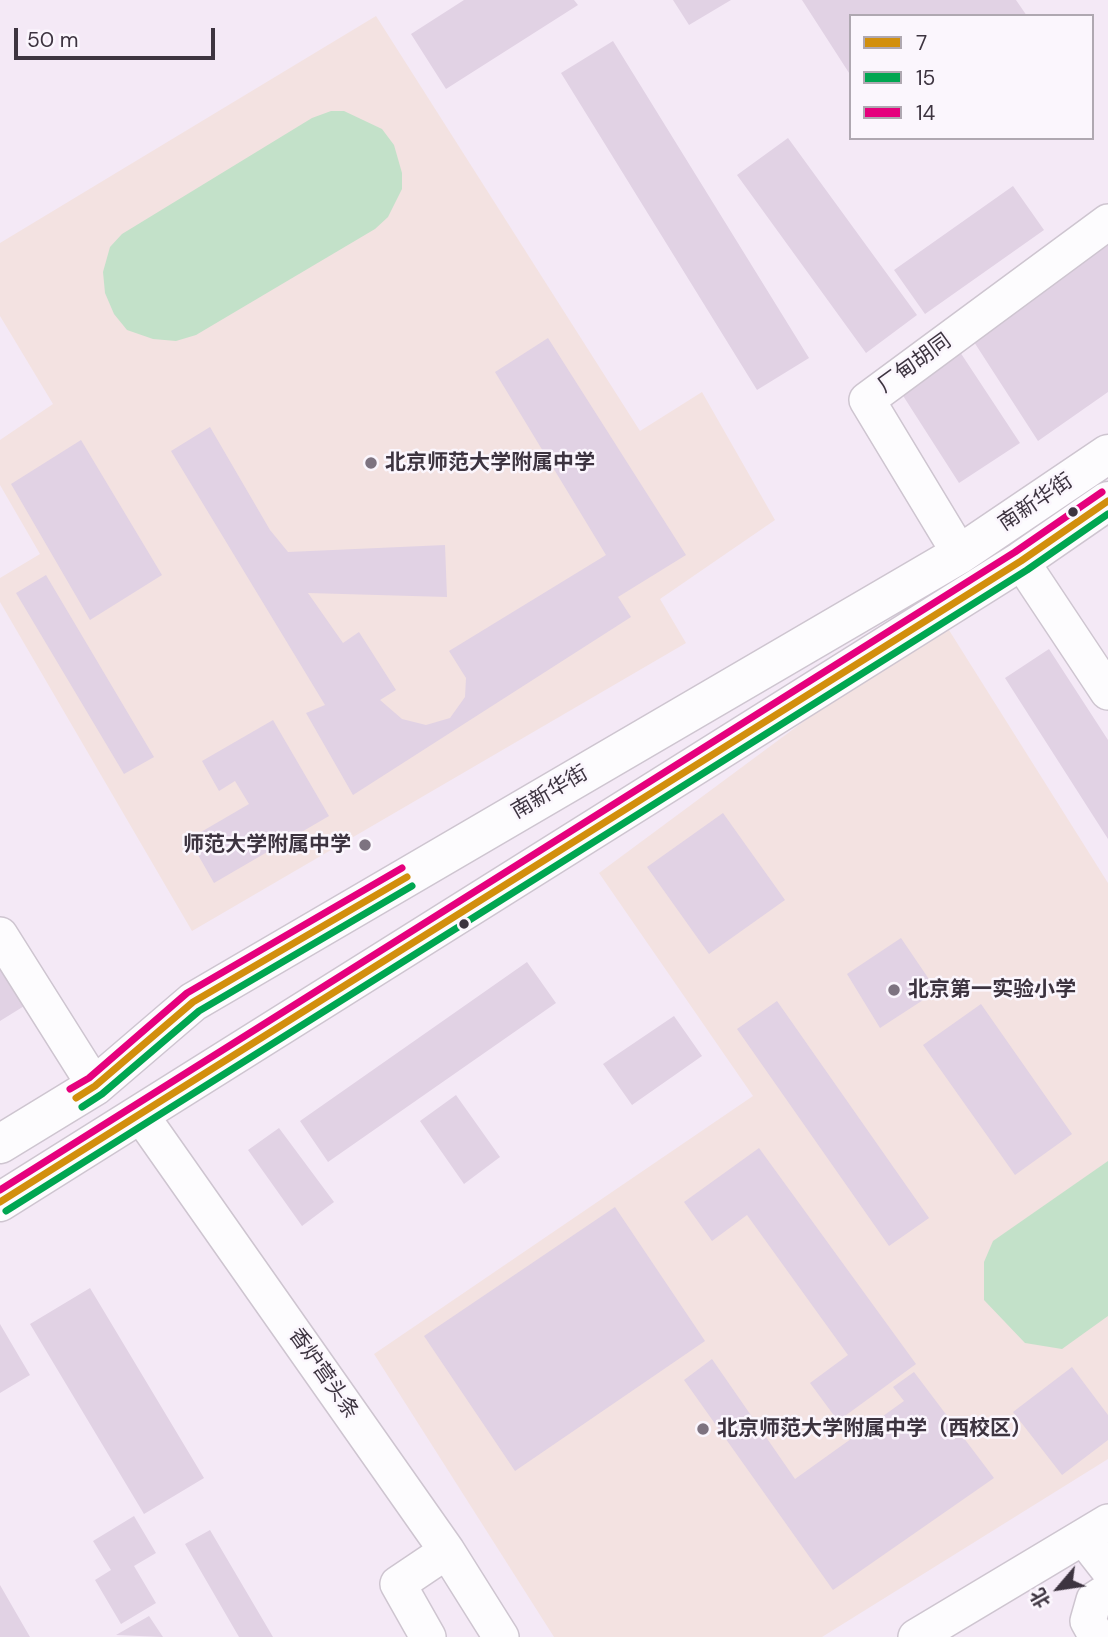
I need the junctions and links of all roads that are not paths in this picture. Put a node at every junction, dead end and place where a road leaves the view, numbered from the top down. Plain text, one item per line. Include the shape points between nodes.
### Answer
1 (1108, 222) edge
2 (1108, 454) edge
3 (1108, 501) edge
4 (960, 554) junction
5 (1021, 561) junction
6 (1108, 692) edge
7 (0, 935) edge
8 (95, 1086) junction
9 (140, 1114) junction
10 (0, 1144) edge
11 (0, 1202) edge
12 (1096, 1529) edge
13 (447, 1551) junction
14 (1108, 1569) edge
15 (1108, 1591) edge
16 (428, 1637) edge
17 (501, 1637) edge
18 (916, 1637) edge
19 (1097, 1637) edge

1 - 4 street, 厂甸胡同 via 867,400
2 - 4 main road, 南新华街
3 - 5 main road, 南新华街
4 - 8 main road, 南新华街 via 193,1002
5 - 6 street
5 - 9 main road, 南新华街
7 - 8 street
8 - 10 main road, 南新华街
9 - 11 main road, 南新华街
9 - 13 street, 香炉营头条
12 - 14 street
12 - 18 street
13 - 16 street via 398,1584
13 - 17 street, 香炉营头条
15 - 19 street via 1094,1600 1088,1621

